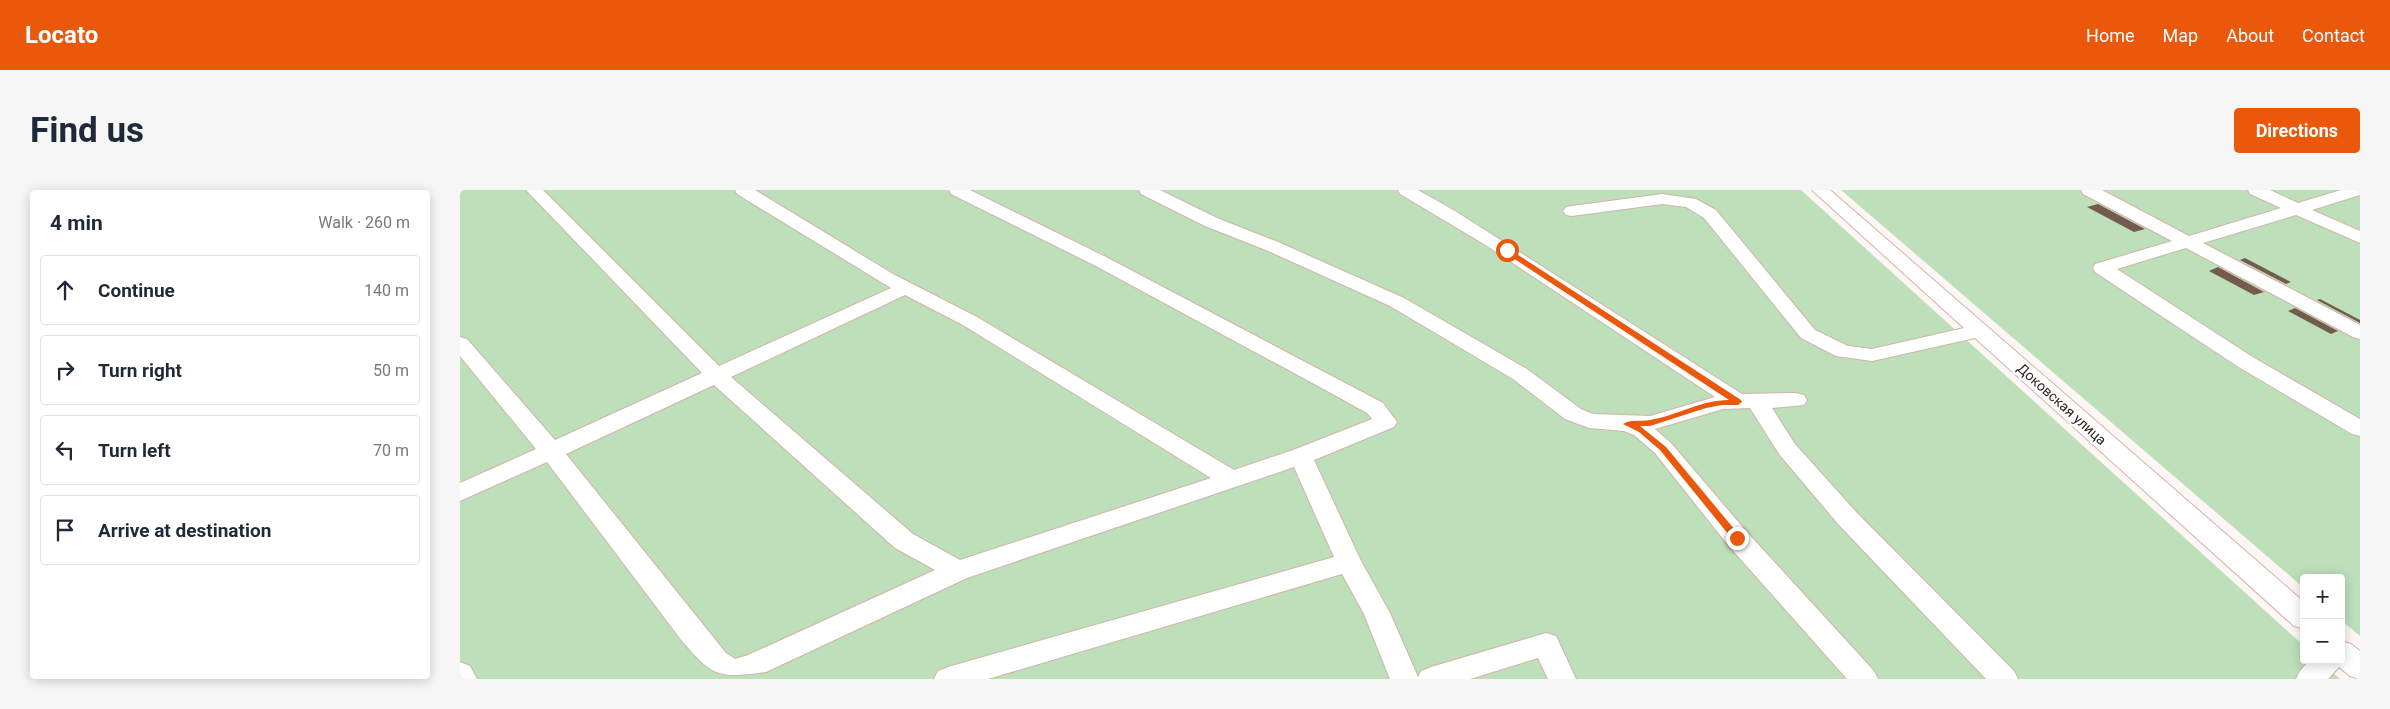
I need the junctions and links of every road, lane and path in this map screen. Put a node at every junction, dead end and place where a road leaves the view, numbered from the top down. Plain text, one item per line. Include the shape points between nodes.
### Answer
1 (534, 190) edge
2 (744, 190) edge
3 (957, 190) edge
4 (1147, 190) edge
5 (1406, 190) edge
6 (1820, 190) edge
7 (2089, 190) edge
8 (2256, 190) edge
9 (2359, 190) edge
10 (2298, 209) junction
11 (1572, 211) dead end
12 (2360, 238) edge
13 (2187, 242) junction
14 (906, 288) junction
15 (1980, 331) junction
16 (2360, 333) edge
17 (460, 343) edge
18 (717, 376) junction
19 (1796, 400) dead end
20 (1748, 402) junction
21 (1627, 424) junction
22 (2360, 429) edge
23 (551, 452) junction
24 (1301, 456) junction
25 (1230, 480) junction
26 (460, 493) edge
27 (1349, 562) junction
28 (958, 571) junction
29 (2300, 614) edge
30 (2345, 655) edge
31 (2324, 664) edge
32 (2360, 668) edge
33 (460, 674) edge
34 (463, 679) edge
35 (948, 679) edge
36 (1404, 679) edge
37 (1431, 679) edge
38 (1562, 679) edge
39 (1864, 679) edge
40 (2004, 679) edge
41 (2310, 679) edge

1 - 18 street
2 - 14 street
3 - 24 street via 1100,261 1375,408 1386,422
4 - 21 street via 1211,222 1316,264 1398,302 1520,374 1573,414 1589,422
5 - 20 street via 1454,216
6 - 15 street, Доковская улица
7 - 13 street
8 - 10 street
9 - 10 street
10 - 12 street
10 - 13 street
11 - 15 street via 1662,199 1690,203 1710,214 1808,334 1843,352 1872,355
13 - 16 street
13 - 22 street via 2102,268 2244,361
14 - 18 street
14 - 25 street via 970,320
15 - 29 street, Доковская улица
17 - 23 street
18 - 23 street
18 - 28 street via 904,541
19 - 20 street
20 - 21 street via 1722,402 1650,423
20 - 40 street via 1848,520
21 - 39 street via 1642,430 1663,448 1737,538
23 - 26 street
23 - 28 street via 692,633 716,661 732,672
24 - 25 street
24 - 27 street
25 - 28 street
27 - 35 street
27 - 36 street via 1377,613
30 - 32 street
31 - 41 street
33 - 34 street
37 - 38 street via 1546,644

